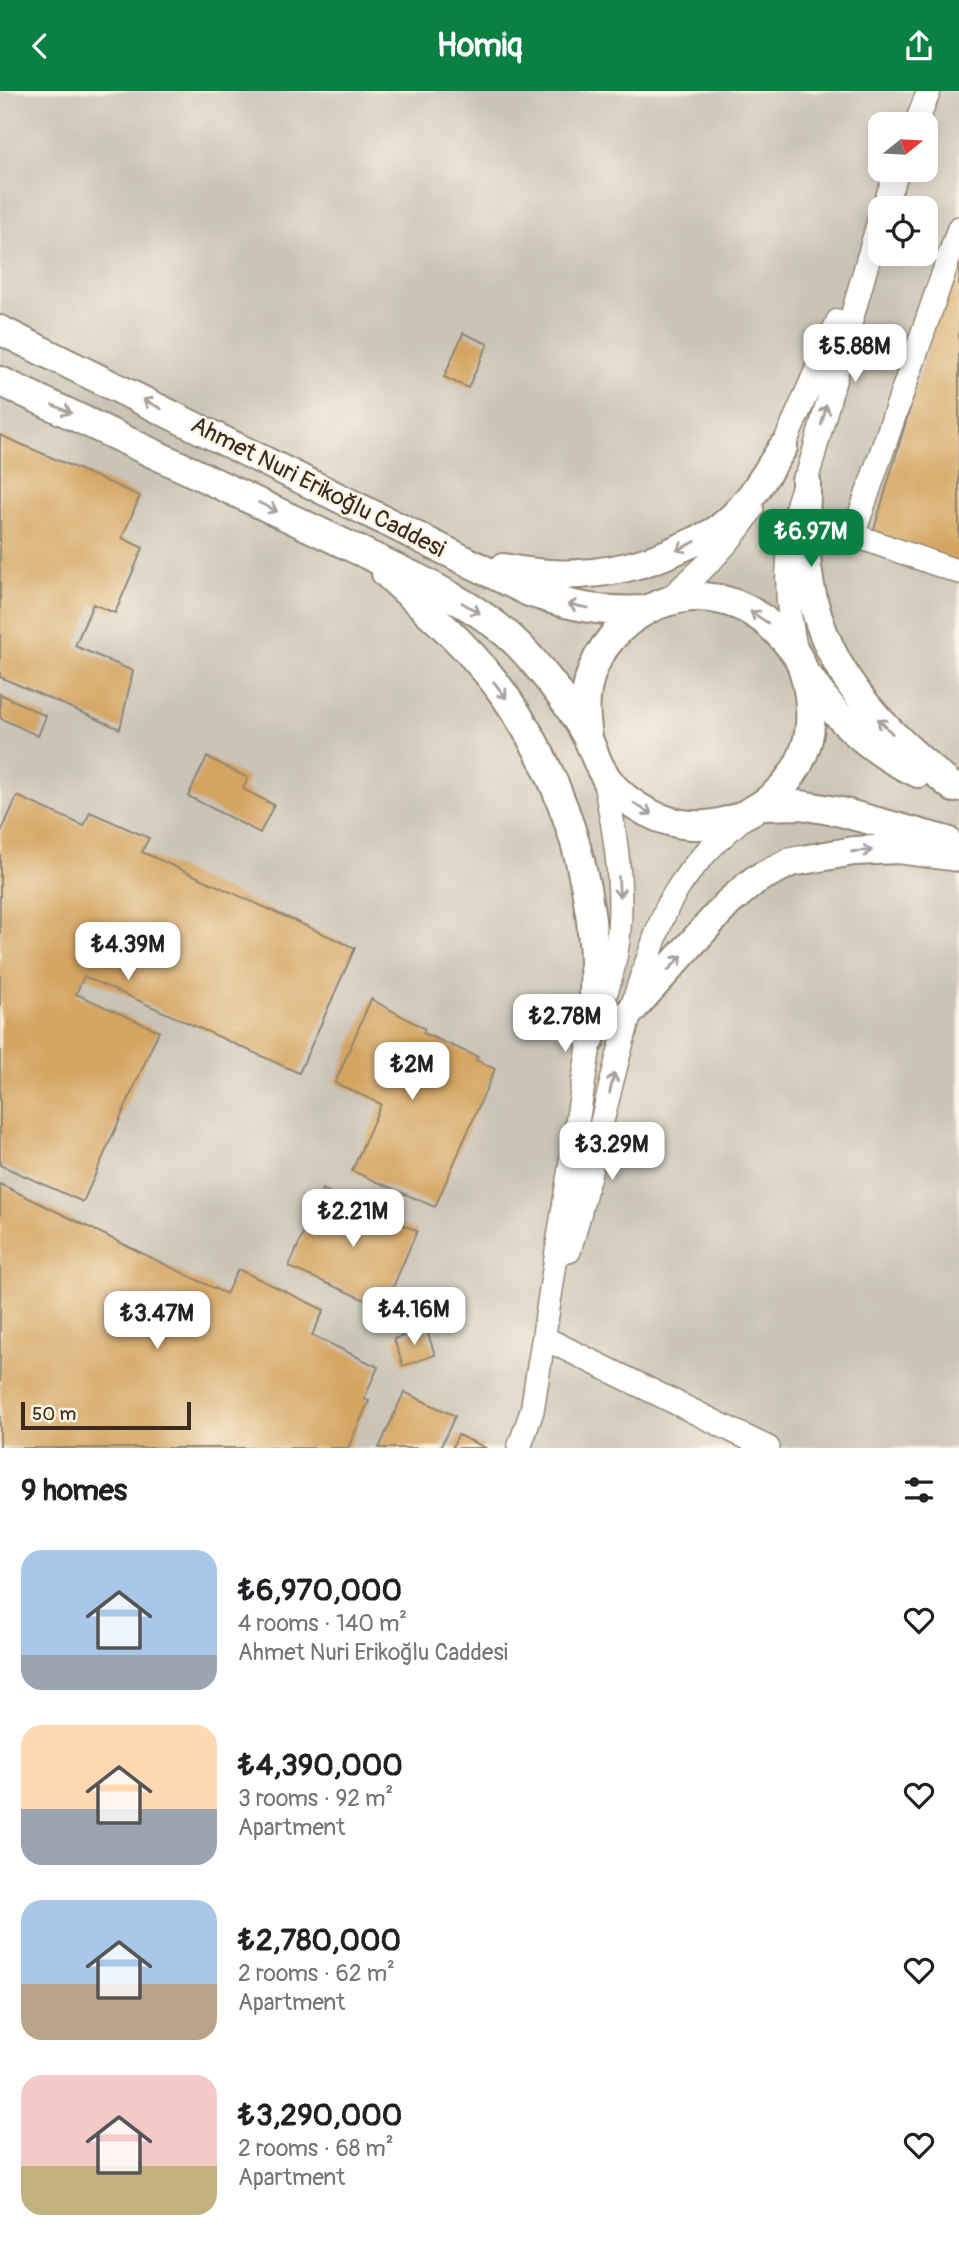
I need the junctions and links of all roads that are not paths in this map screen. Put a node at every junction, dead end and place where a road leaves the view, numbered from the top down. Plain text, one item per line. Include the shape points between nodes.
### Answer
1 (929, 91) edge
2 (921, 112) edge
3 (959, 228) edge
4 (868, 256) edge
5 (862, 275) junction
6 (0, 330) edge
7 (0, 380) edge
8 (783, 447) junction
9 (806, 481) junction
10 (366, 554) junction
11 (463, 560) junction
12 (959, 572) edge
13 (654, 606) junction
14 (801, 663) junction
15 (588, 738) junction
16 (602, 771) junction
17 (956, 789) edge
18 (754, 810) junction
19 (959, 844) edge
20 (959, 857) edge
21 (629, 1013) junction
22 (590, 1040) junction
23 (544, 1338) junction
24 (519, 1448) edge
25 (768, 1448) edge

1 - 2 street
3 - 12 street via 853,534
4 - 5 street
5 - 8 street
9 -> 5 street
11 -> 6 main road, Ahmet Nuri Erikoğlu Caddesi
7 -> 10 main road, Ahmet Nuri Erikoğlu Caddesi
8 -> 11 main road via 730,519 666,556 611,571 557,576
8 - 13 street via 741,526 691,580
9 - 14 street via 790,536 788,603
17 -> 9 main road via 917,758 863,702 832,654 807,565
10 -> 15 main road, Ahmet Nuri Erikoğlu Caddesi via 477,610 502,630 566,703
10 -> 22 main road via 434,617 504,694 543,759 571,827 592,921
13 -> 11 main road, Ahmet Nuri Erikoğlu Caddesi via 608,611 571,606
14 -> 13 main road via 778,630 725,600 694,597
13 - 15 main road via 625,624 595,664 587,688
14 - 17 main road via 823,699 867,743
14 - 18 main road via 812,709 807,746 789,780
15 - 16 main road
16 -> 18 main road via 623,797 651,815 682,824 715,824
16 -> 22 street via 615,838 619,931
18 - 19 main road via 801,805
18 - 21 street via 707,849 674,895
21 -> 20 main road via 728,903 755,880 791,862 898,849
23 -> 21 street via 589,1182
22 - 23 street
23 - 24 street via 532,1411
23 - 25 street

